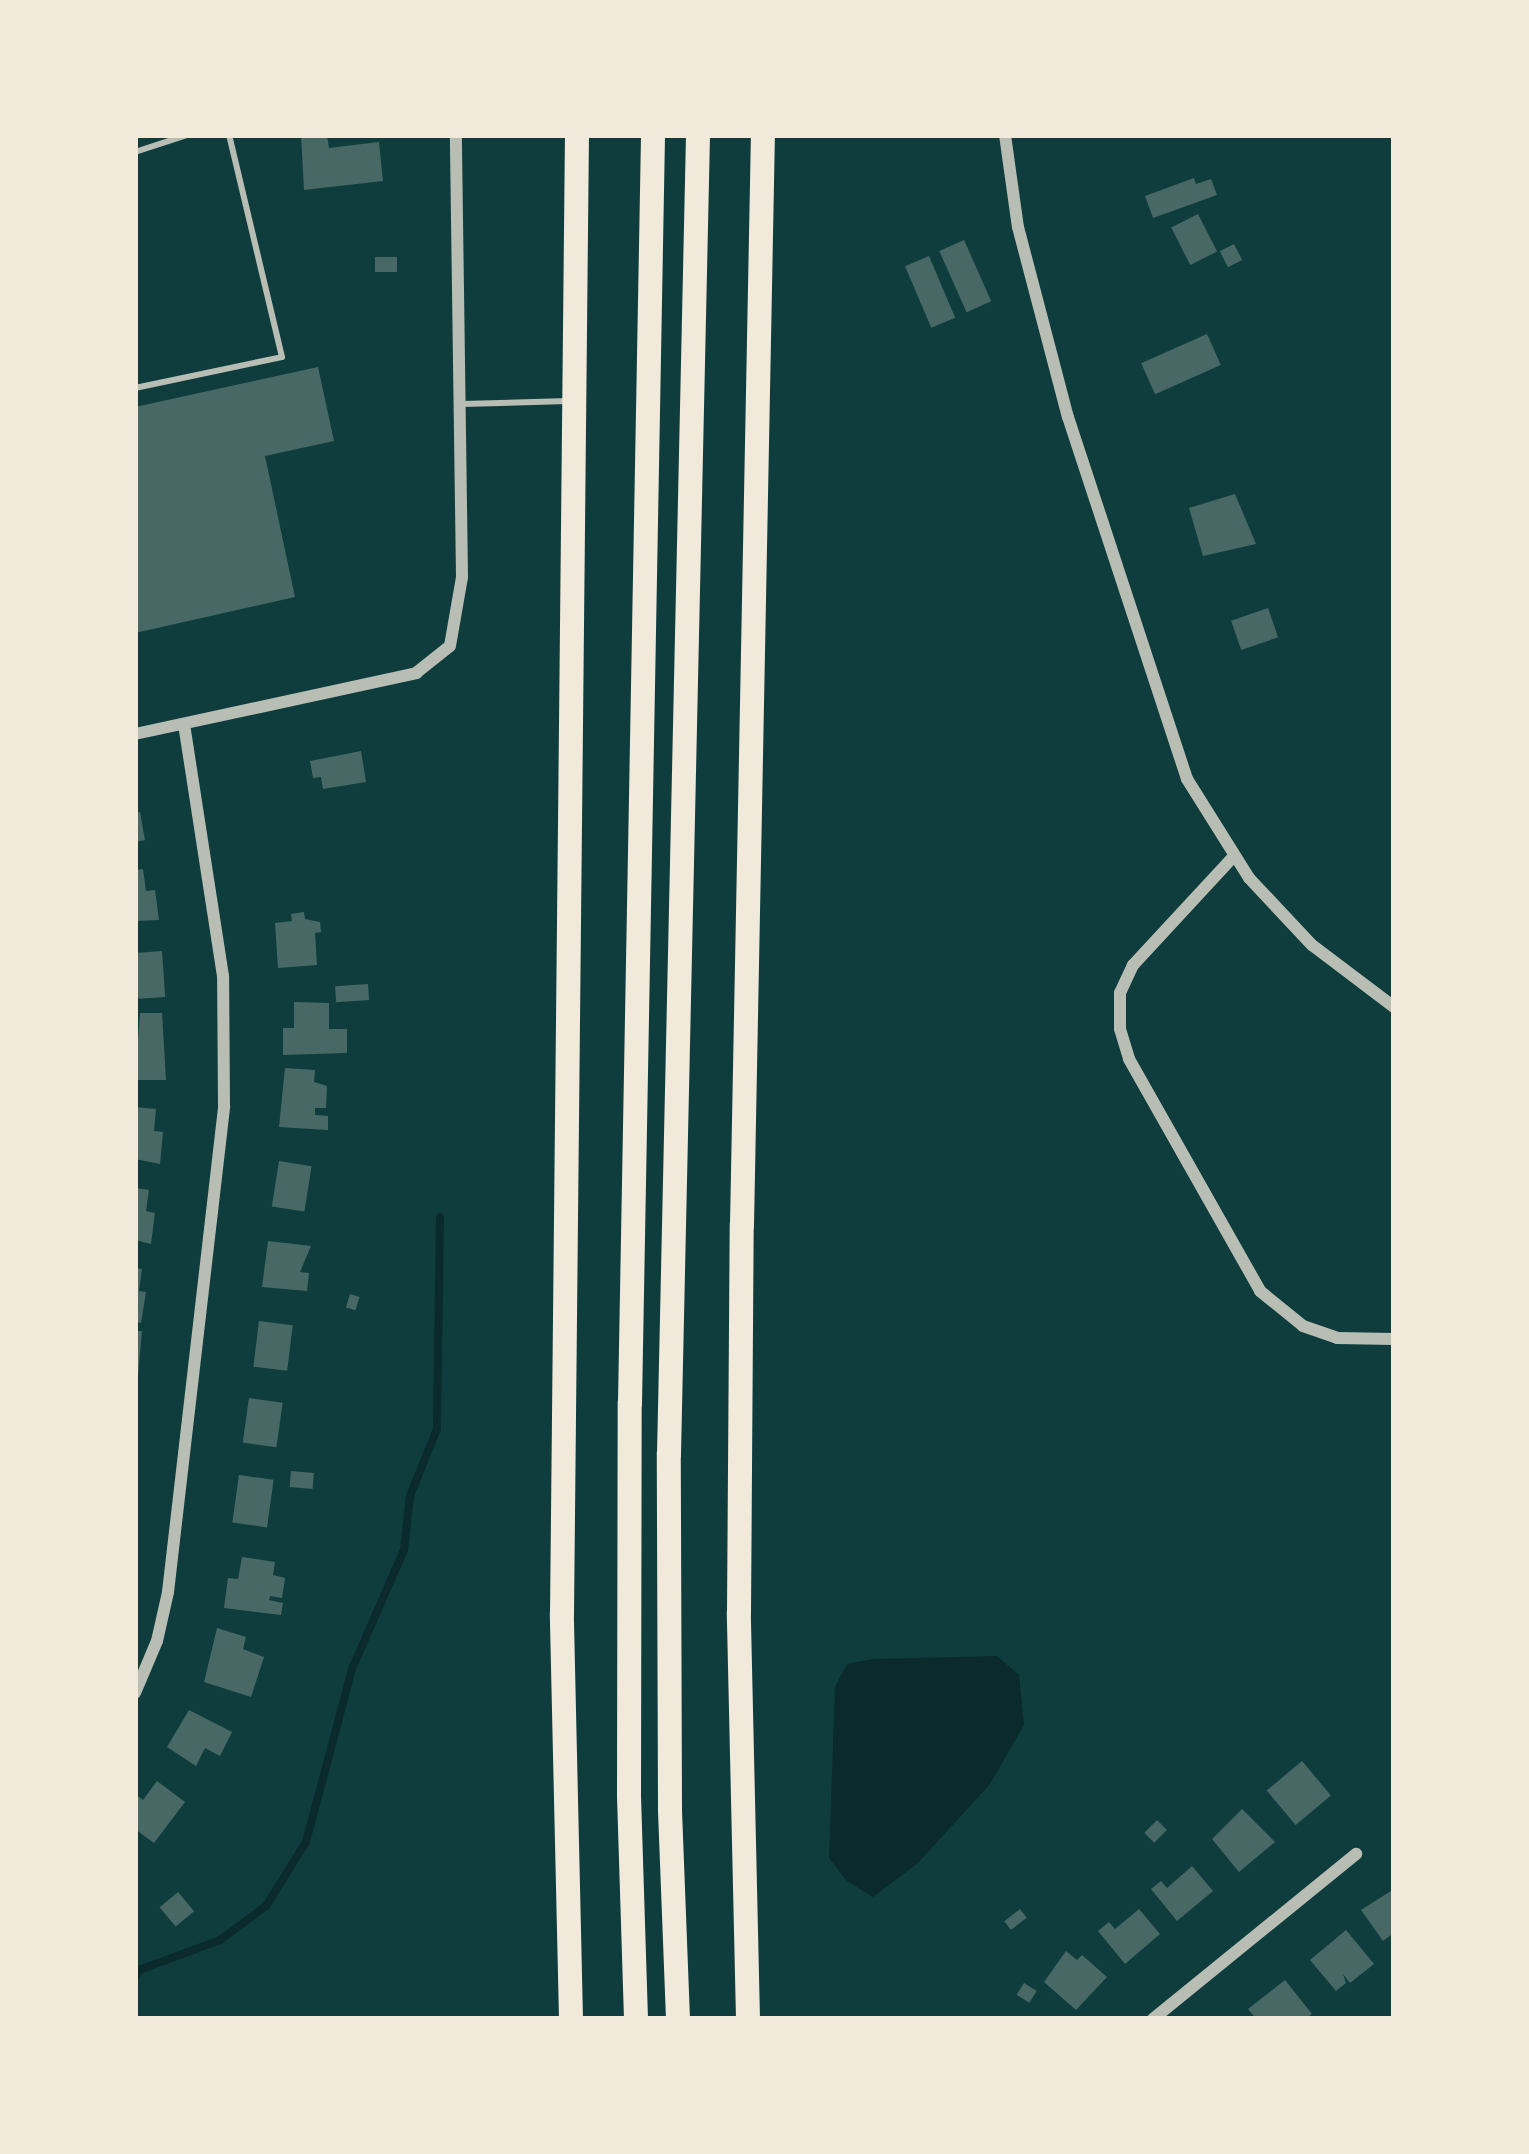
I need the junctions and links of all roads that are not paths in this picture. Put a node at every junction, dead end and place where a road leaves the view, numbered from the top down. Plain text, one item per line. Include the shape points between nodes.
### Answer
1 (187, 135) edge
2 (229, 135) edge
3 (456, 135) edge
4 (577, 135) edge
5 (652, 135) edge
6 (698, 135) edge
7 (764, 135) edge
8 (1005, 135) edge
9 (135, 152) edge
10 (135, 388) edge
11 (573, 400) junction
12 (458, 404) junction
13 (184, 724) junction
14 (135, 734) edge
15 (1234, 856) junction
16 (1394, 1007) edge
17 (1394, 1340) edge
18 (135, 1693) edge
19 (1356, 1854) dead end
20 (572, 2019) edge
21 (636, 2019) edge
22 (678, 2019) edge
23 (748, 2019) edge
24 (1153, 2019) edge

1 - 9 lane
2 - 10 lane via 282,357
3 - 12 street
4 - 11 highway
5 - 21 highway via 630,1403
6 - 22 highway via 669,1475
7 - 23 highway via 741,1339
8 - 15 street via 1032,288 1124,598 1186,779
11 - 12 lane
11 - 20 highway via 562,1614
12 - 13 street via 460,608 441,658 416,673
13 - 14 street
13 - 18 street via 223,976 224,1106 168,1592
15 - 16 street via 1312,945
15 - 17 street via 1133,965 1120,993 1129,1059 1260,1291 1320,1332
19 - 24 street

